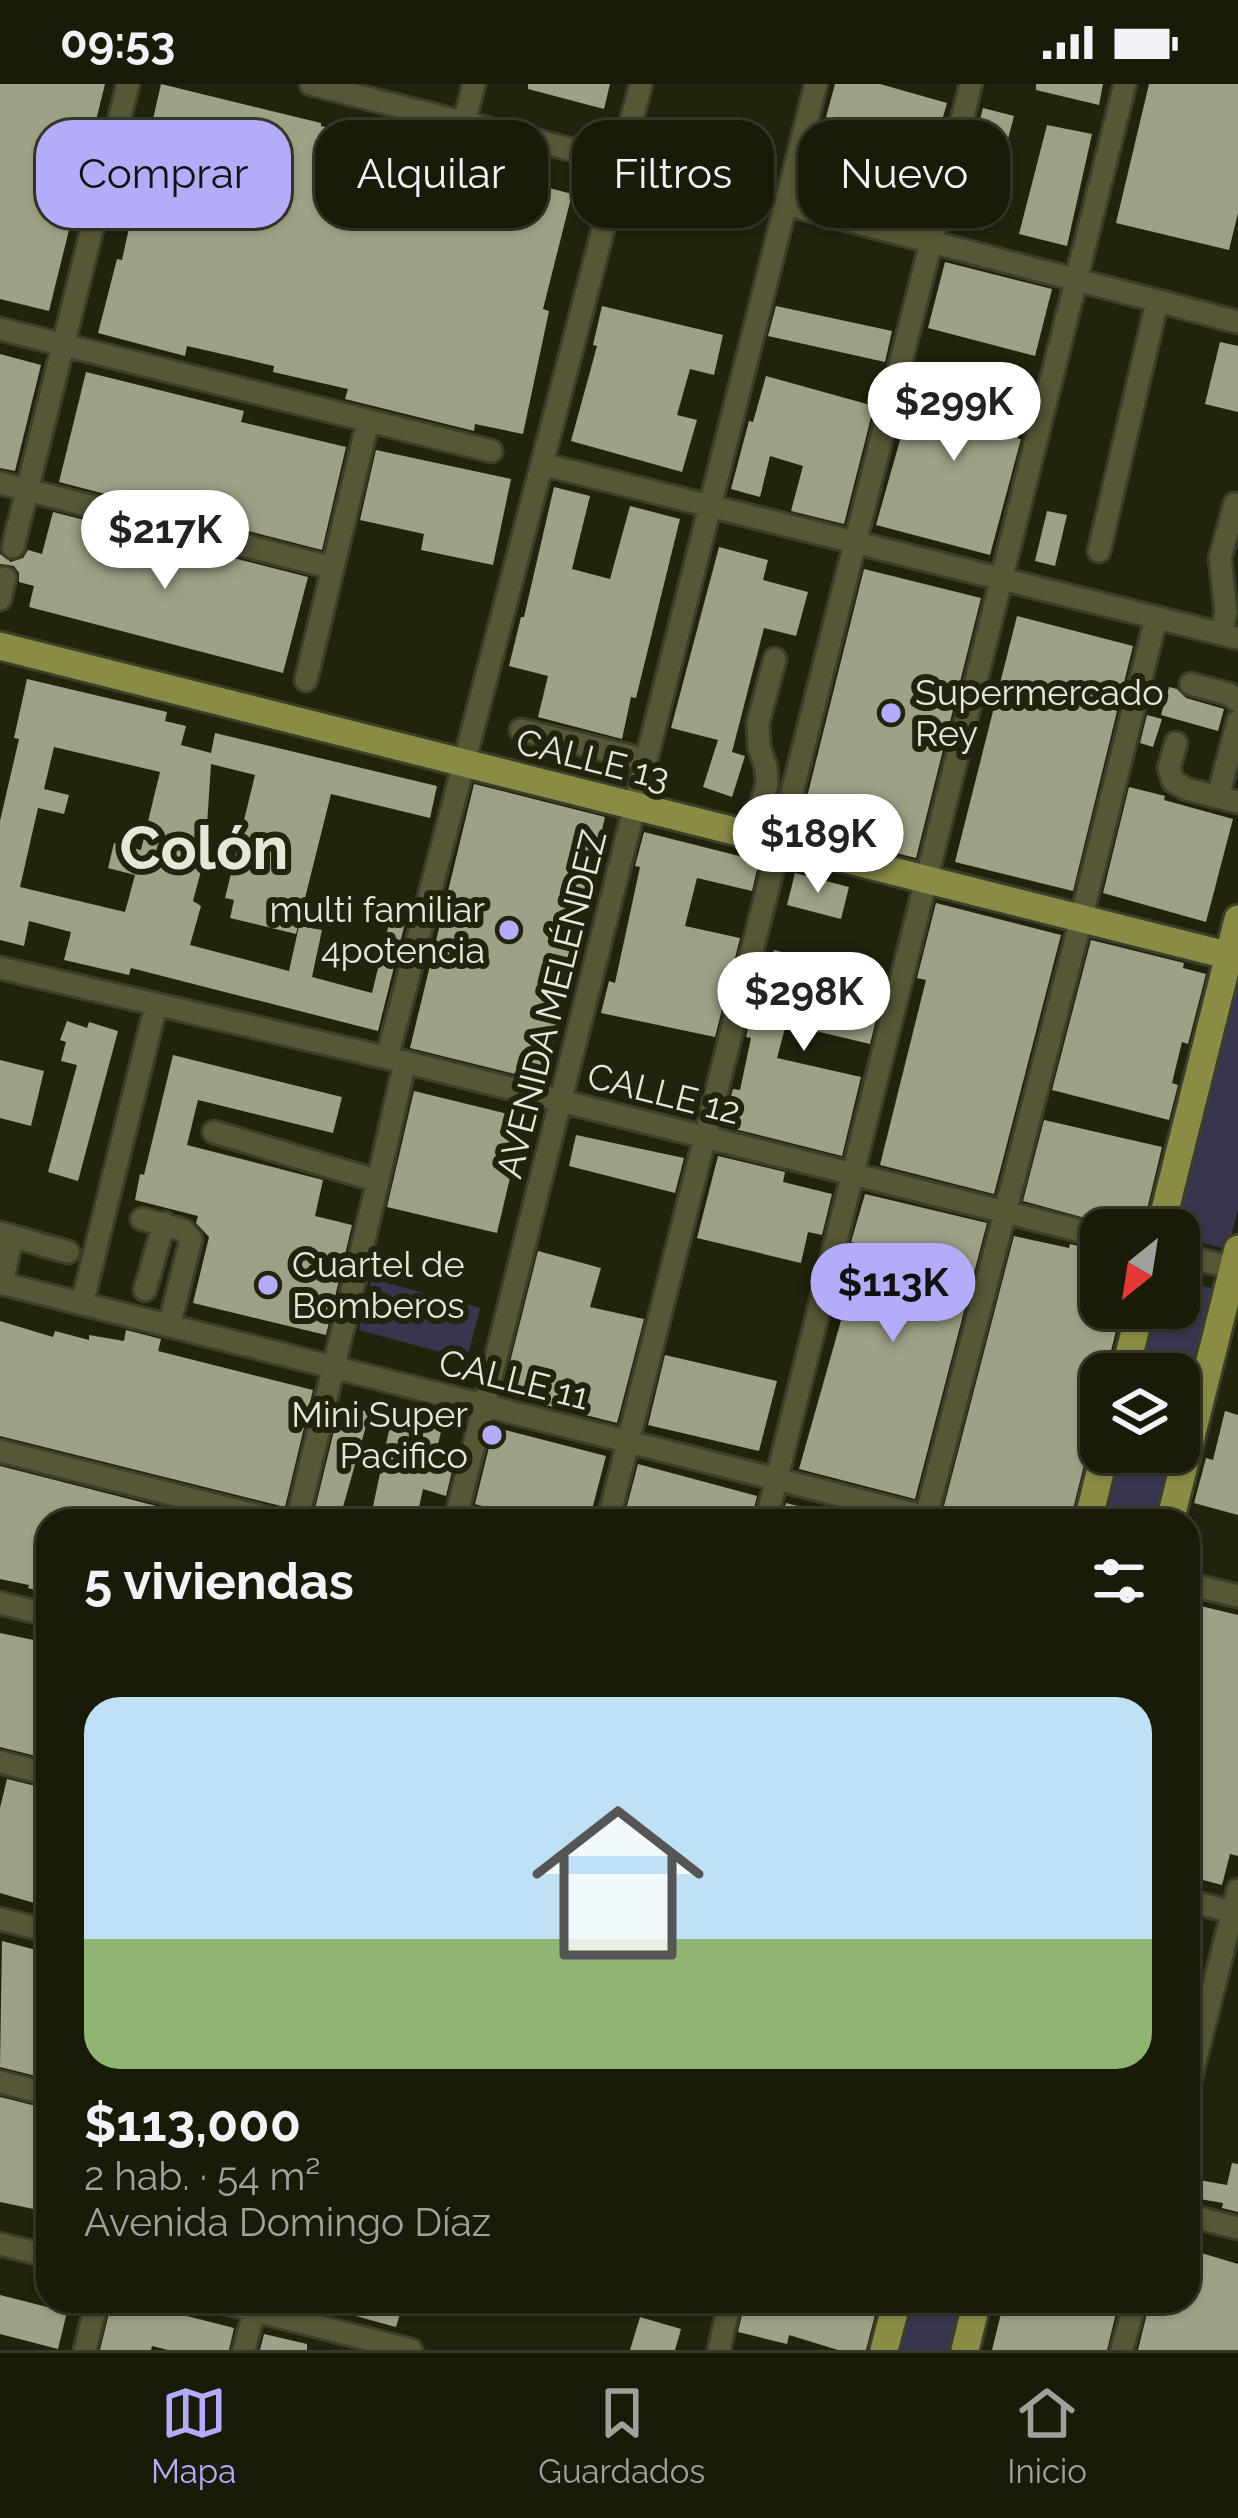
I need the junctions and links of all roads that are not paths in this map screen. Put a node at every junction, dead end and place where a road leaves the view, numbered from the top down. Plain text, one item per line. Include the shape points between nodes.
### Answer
1 (128, 84) edge
2 (311, 84) edge
3 (474, 84) edge
4 (641, 84) edge
5 (816, 84) edge
6 (971, 84) edge
7 (1125, 84) edge
8 (452, 120) edge
9 (465, 120) edge
10 (632, 120) edge
11 (548, 144) edge
12 (569, 149) dead end
13 (774, 199) edge
14 (786, 202) junction
15 (604, 228) edge
16 (931, 243) junction
17 (1076, 281) junction
18 (1157, 302) junction
19 (1238, 322) edge
20 (0, 328) edge
21 (64, 344) junction
22 (368, 421) junction
23 (491, 452) dead end
24 (542, 464) junction
25 (0, 483) edge
26 (27, 489) junction
27 (1235, 504) edge
28 (710, 506) junction
29 (855, 542) junction
30 (13, 547) dead end
31 (1099, 551) dead end
32 (333, 568) junction
33 (1001, 579) junction
34 (1156, 618) junction
35 (1229, 636) edge
36 (0, 646) edge
37 (775, 659) dead end
38 (306, 680) dead end
39 (1191, 684) dead end
40 (1238, 701) edge
41 (1238, 722) edge
42 (521, 730) dead end
43 (1176, 742) dead end
44 (646, 760) junction
45 (464, 763) junction
46 (1228, 800) edge
47 (634, 806) junction
48 (767, 839) junction
49 (926, 880) junction
50 (1082, 919) junction
51 (1238, 919) edge
52 (1233, 957) edge
53 (0, 968) edge
54 (156, 1004) junction
55 (396, 1060) junction
56 (561, 1101) junction
57 (214, 1132) dead end
58 (705, 1137) junction
59 (853, 1174) junction
60 (378, 1180) junction
61 (1166, 1209) edge
62 (1004, 1213) junction
63 (1080, 1231) edge
64 (6, 1235) edge
65 (68, 1252) dead end
66 (1200, 1258) edge
67 (1236, 1262) edge
68 (1, 1284) edge
69 (146, 1290) dead end
70 (82, 1304) junction
71 (169, 1326) junction
72 (335, 1367) junction
73 (484, 1406) junction
74 (628, 1442) junction
75 (0, 1451) edge
76 (1100, 1473) edge
77 (776, 1480) junction
78 (231, 1509) edge
79 (300, 1509) edge
80 (458, 1509) edge
81 (611, 1509) edge
82 (769, 1509) edge
83 (888, 1509) edge
84 (934, 1509) edge
85 (1091, 1509) edge
86 (1174, 1509) edge
87 (1200, 1587) edge
88 (1238, 1596) edge
89 (0, 1603) edge
90 (36, 1613) edge
91 (0, 1762) edge
92 (36, 1771) edge
93 (1200, 1901) edge
94 (1236, 1905) edge
95 (0, 1919) edge
96 (36, 1928) edge
97 (1200, 2043) edge
98 (0, 2082) edge
99 (36, 2091) edge
100 (1200, 2218) edge
101 (1238, 2228) edge
102 (0, 2244) edge
103 (36, 2253) edge
104 (94, 2313) edge
105 (254, 2313) edge
106 (281, 2313) edge
107 (727, 2313) edge
108 (894, 2313) edge
109 (974, 2313) edge
110 (1132, 2313) edge
111 (85, 2350) edge
112 (244, 2350) edge
113 (411, 2350) edge
114 (719, 2350) edge
115 (884, 2350) edge
116 (964, 2350) edge
117 (1122, 2350) edge

1 - 21 street
2 - 8 street
3 - 9 street
4 - 10 street
5 - 14 street, AVENIDA MELÉNDEZ
6 - 16 street
7 - 17 street
11 - 12 street
13 - 14 street
14 - 16 street
14 - 28 street, AVENIDA MELÉNDEZ
15 - 24 street
16 - 17 street
16 - 29 street
17 - 18 street
17 - 33 street
18 - 19 street
18 - 31 street
20 - 21 street
21 - 22 street
21 - 26 street
22 - 23 street
22 - 32 street
24 - 28 street
24 - 45 street
25 - 26 street
26 - 30 street
26 - 32 street
27 - 35 street via 1220,558
28 - 29 street
28 - 44 street, AVENIDA MELÉNDEZ
29 - 33 street
29 - 48 street
32 - 38 street
33 - 34 street
33 - 49 street
34 - 35 street
34 - 50 street
36 - 45 main road, CALLE 13
37 - 48 street via 758,723
39 - 40 street
41 - 46 street
42 - 44 street
43 - 46 street via 1173,781
44 - 47 street, AVENIDA MELÉNDEZ
45 - 47 main road, CALLE 13
45 - 55 street
47 - 48 main road, CALLE 13
47 - 56 street, AVENIDA MELÉNDEZ
48 - 49 main road, CALLE 13
48 - 58 street
49 - 50 main road, CALLE 13
49 - 59 street
50 - 52 main road, CALLE 13
50 - 62 street
51 - 52 main road
52 - 61 main road
53 - 54 street, CALLE 12
54 - 55 street, CALLE 12
54 - 70 street
55 - 56 street, CALLE 12
55 - 60 street
56 - 58 street, CALLE 12
56 - 73 street, AVENIDA MELÉNDEZ
57 - 60 street
58 - 59 street, CALLE 12
58 - 74 street
59 - 62 street, CALLE 12
59 - 77 street
60 - 72 street
62 - 63 street, CALLE 12
62 - 84 street
64 - 65 street
64 - 68 street
66 - 67 street
67 - 86 main road
68 - 70 street, CALLE 11
69 - 71 street via 153,1221 183,1230 191,1239
70 - 71 street, CALLE 11
71 - 72 street, CALLE 11
72 - 73 street, CALLE 11
72 - 79 street
73 - 74 street, CALLE 11
73 - 80 street, AVENIDA MELÉNDEZ
74 - 77 street, CALLE 11
74 - 81 street
75 - 78 street
76 - 85 main road
77 - 82 street
77 - 83 street, CALLE 11
87 - 88 street
89 - 90 street
91 - 92 street
93 - 94 street
94 - 97 street
95 - 96 street
98 - 99 street
100 - 101 street
102 - 103 street
104 - 111 street
105 - 112 street
106 - 113 street
107 - 114 street
108 - 115 main road
109 - 116 main road
110 - 117 street

